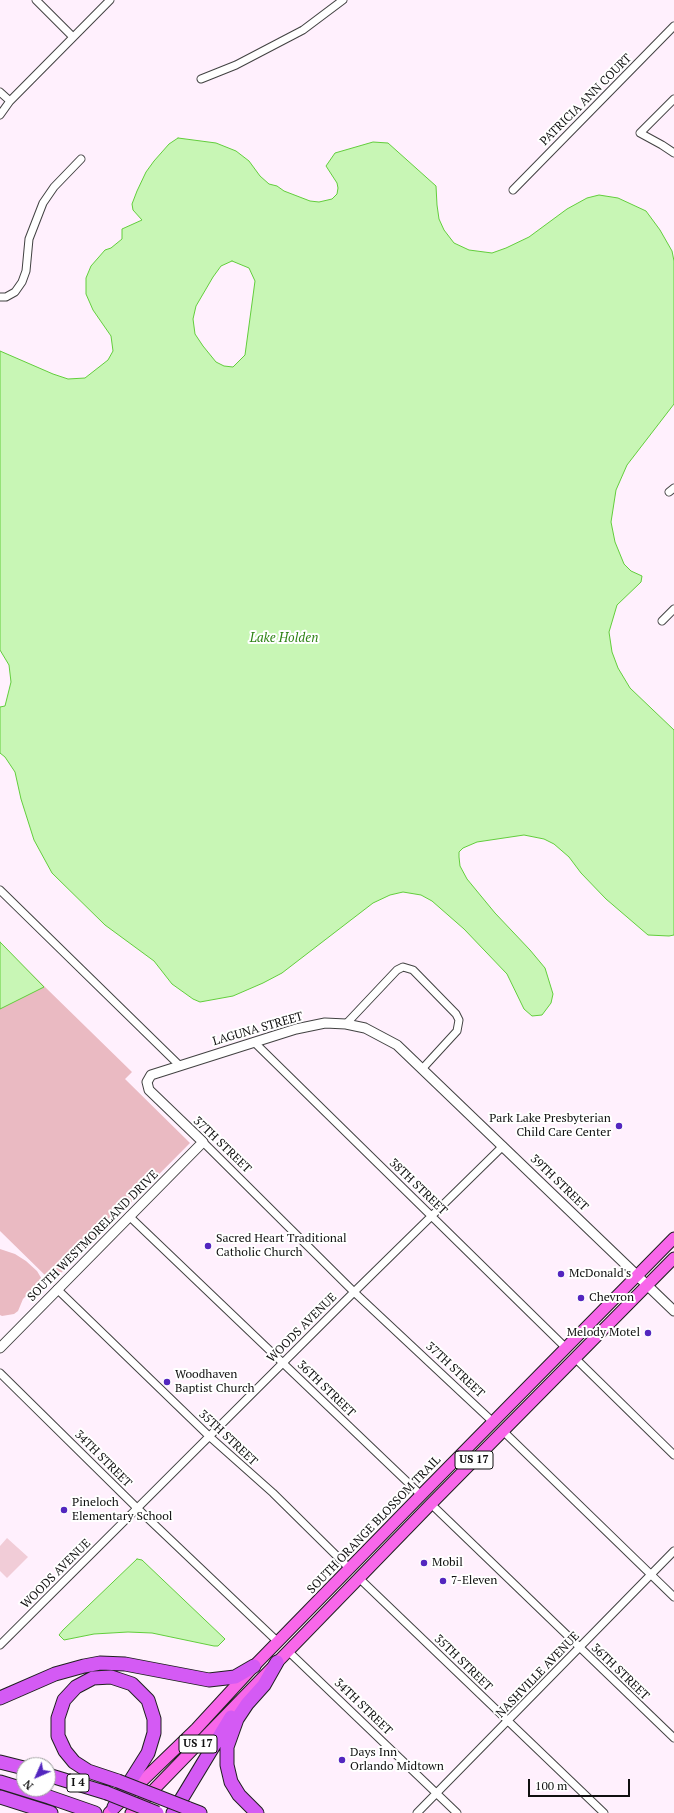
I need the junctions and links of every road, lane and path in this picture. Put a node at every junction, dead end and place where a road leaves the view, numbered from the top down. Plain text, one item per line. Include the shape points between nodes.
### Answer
1 (36, 0) edge
2 (110, 0) edge
3 (343, 0) edge
4 (674, 26) edge
5 (73, 37) junction
6 (202, 79) dead end
7 (0, 92) edge
8 (674, 99) edge
9 (10, 101) junction
10 (0, 115) edge
11 (674, 153) edge
12 (81, 159) dead end
13 (513, 190) dead end
14 (0, 297) edge
15 (674, 609) edge
16 (662, 621) dead end
17 (0, 890) edge
18 (346, 1024) junction
19 (254, 1042) junction
20 (179, 1065) junction
21 (423, 1068) junction
22 (203, 1142) junction
23 (503, 1146) junction
24 (129, 1216) junction
25 (431, 1216) junction
26 (674, 1238) edge
27 (674, 1258) edge
28 (637, 1276) junction
29 (647, 1285) junction
30 (57, 1289) junction
31 (354, 1292) junction
32 (674, 1311) edge
33 (0, 1348) edge
34 (566, 1348) junction
35 (575, 1358) junction
36 (282, 1363) junction
37 (0, 1373) edge
38 (493, 1422) junction
39 (503, 1431) junction
40 (210, 1437) junction
41 (674, 1455) edge
42 (421, 1495) junction
43 (431, 1504) junction
44 (137, 1508) junction
45 (408, 1508) junction
46 (674, 1551) edge
47 (350, 1569) junction
48 (651, 1575) junction
49 (360, 1579) junction
50 (674, 1597) edge
51 (278, 1642) junction
52 (0, 1645) edge
53 (579, 1648) junction
54 (288, 1651) junction
55 (277, 1662) junction
56 (254, 1666) junction
57 (265, 1675) junction
58 (0, 1698) edge
59 (508, 1722) junction
60 (674, 1738) edge
61 (0, 1762) edge
62 (16, 1766) edge
63 (56, 1779) edge
64 (0, 1782) edge
65 (437, 1793) junction
66 (104, 1795) junction
67 (0, 1797) edge
68 (111, 1810) edge
69 (93, 1812) edge
70 (51, 1813) edge
71 (131, 1813) edge
72 (136, 1813) edge
73 (157, 1813) edge
74 (173, 1813) edge
75 (200, 1813) edge
76 (257, 1813) edge
77 (417, 1813) edge
78 (457, 1813) edge
79 (604, 1813) edge

1 - 5 street
2 - 5 street
3 - 6 street via 303,30 236,66
4 - 13 street, PATRICIA ANN COURT
5 - 9 street
7 - 9 street
8 - 11 street via 640,133
9 - 10 street
12 - 14 street via 54,187 43,203 29,239 26,271 22,282 15,292
15 - 16 street
17 - 20 street
18 - 19 street, LAGUNA STREET via 325,1023
18 - 21 street, 39TH STREET via 365,1028 383,1036
18 - 21 street via 397,970 403,967 413,970 459,1020 457,1031
19 - 20 street, LAGUNA STREET
19 - 25 street, 38TH STREET
20 - 22 street, 37TH STREET via 151,1075 146,1082 147,1086 153,1095
21 - 23 street, 39TH STREET
22 - 24 street, SOUTH WESTMORELAND DRIVE
22 - 31 street, 37TH STREET
23 - 25 street, WOODS AVENUE
23 - 28 street, 39TH STREET
24 - 30 street, SOUTH WESTMORELAND DRIVE
24 - 36 street, 36TH STREET
25 - 31 street, WOODS AVENUE
25 - 34 street, 38TH STREET
26 - 28 main road, SOUTH ORANGE BLOSSOM TRAIL / US 17
27 - 29 main road, US 17
28 - 29 street, 39TH STREET
28 - 34 main road, SOUTH ORANGE BLOSSOM TRAIL / US 17
29 - 32 street, 39TH STREET
29 - 35 main road, US 17
30 - 33 street, SOUTH WESTMORELAND DRIVE
30 - 40 street, 35TH STREET
31 - 36 street, WOODS AVENUE
31 - 38 street, 37TH STREET
34 - 38 main road, SOUTH ORANGE BLOSSOM TRAIL / US 17
35 - 39 main road, US 17
35 - 41 street
36 - 40 street, WOODS AVENUE
36 - 42 street, 36TH STREET
37 - 44 street, 34TH STREET
38 - 42 main road, SOUTH ORANGE BLOSSOM TRAIL / US 17
39 - 43 main road, US 17
39 - 48 street
40 - 44 street, WOODS AVENUE
40 - 47 street, 35TH STREET via 273,1493
42 - 45 main road, SOUTH ORANGE BLOSSOM TRAIL / US 17
43 - 49 main road, US 17
43 - 53 street, 36TH STREET
44 - 51 street, 34TH STREET
44 - 52 street, WOODS AVENUE
45 - 47 main road, SOUTH ORANGE BLOSSOM TRAIL / US 17
45 - 49 main road via 400,1525 370,1559
46 - 48 street, NASHVILLE AVENUE
47 - 51 main road, SOUTH ORANGE BLOSSOM TRAIL / US 17
47 - 54 main road via 344,1587 300,1632
48 - 50 street
48 - 53 street, NASHVILLE AVENUE
49 - 54 main road, US 17
49 - 59 street, 35TH STREET
51 - 56 main road, SOUTH ORANGE BLOSSOM TRAIL / US 17
53 - 59 street, NASHVILLE AVENUE
53 - 60 street, 36TH STREET
54 - 55 main road, US 17
54 - 65 street, 34TH STREET
55 - 57 main road, US 17
55 - 76 highway via 268,1680 237,1719 227,1747 227,1765 231,1782 239,1796
56 - 58 highway via 235,1676 209,1680 125,1664 100,1663 55,1674
56 - 68 main road, SOUTH ORANGE BLOSSOM TRAIL / US 17 via 196,1729
57 - 71 main road, US 17
57 - 74 highway via 225,1727
59 - 65 street, NASHVILLE AVENUE
59 - 79 street, 35TH STREET
61 - 62 highway
63 - 66 highway, I 4
64 - 69 highway
65 - 77 street, NASHVILLE AVENUE
65 - 78 street, 34TH STREET
66 - 72 highway
66 - 73 highway, I 4, bridge
67 - 70 highway
68 - 75 highway, bridge via 138,1771 148,1753 154,1734 154,1719 148,1700 132,1684 111,1677 93,1678 76,1687 62,1703 58,1718 58,1736 65,1751 74,1762 88,1771 118,1781 187,1808

